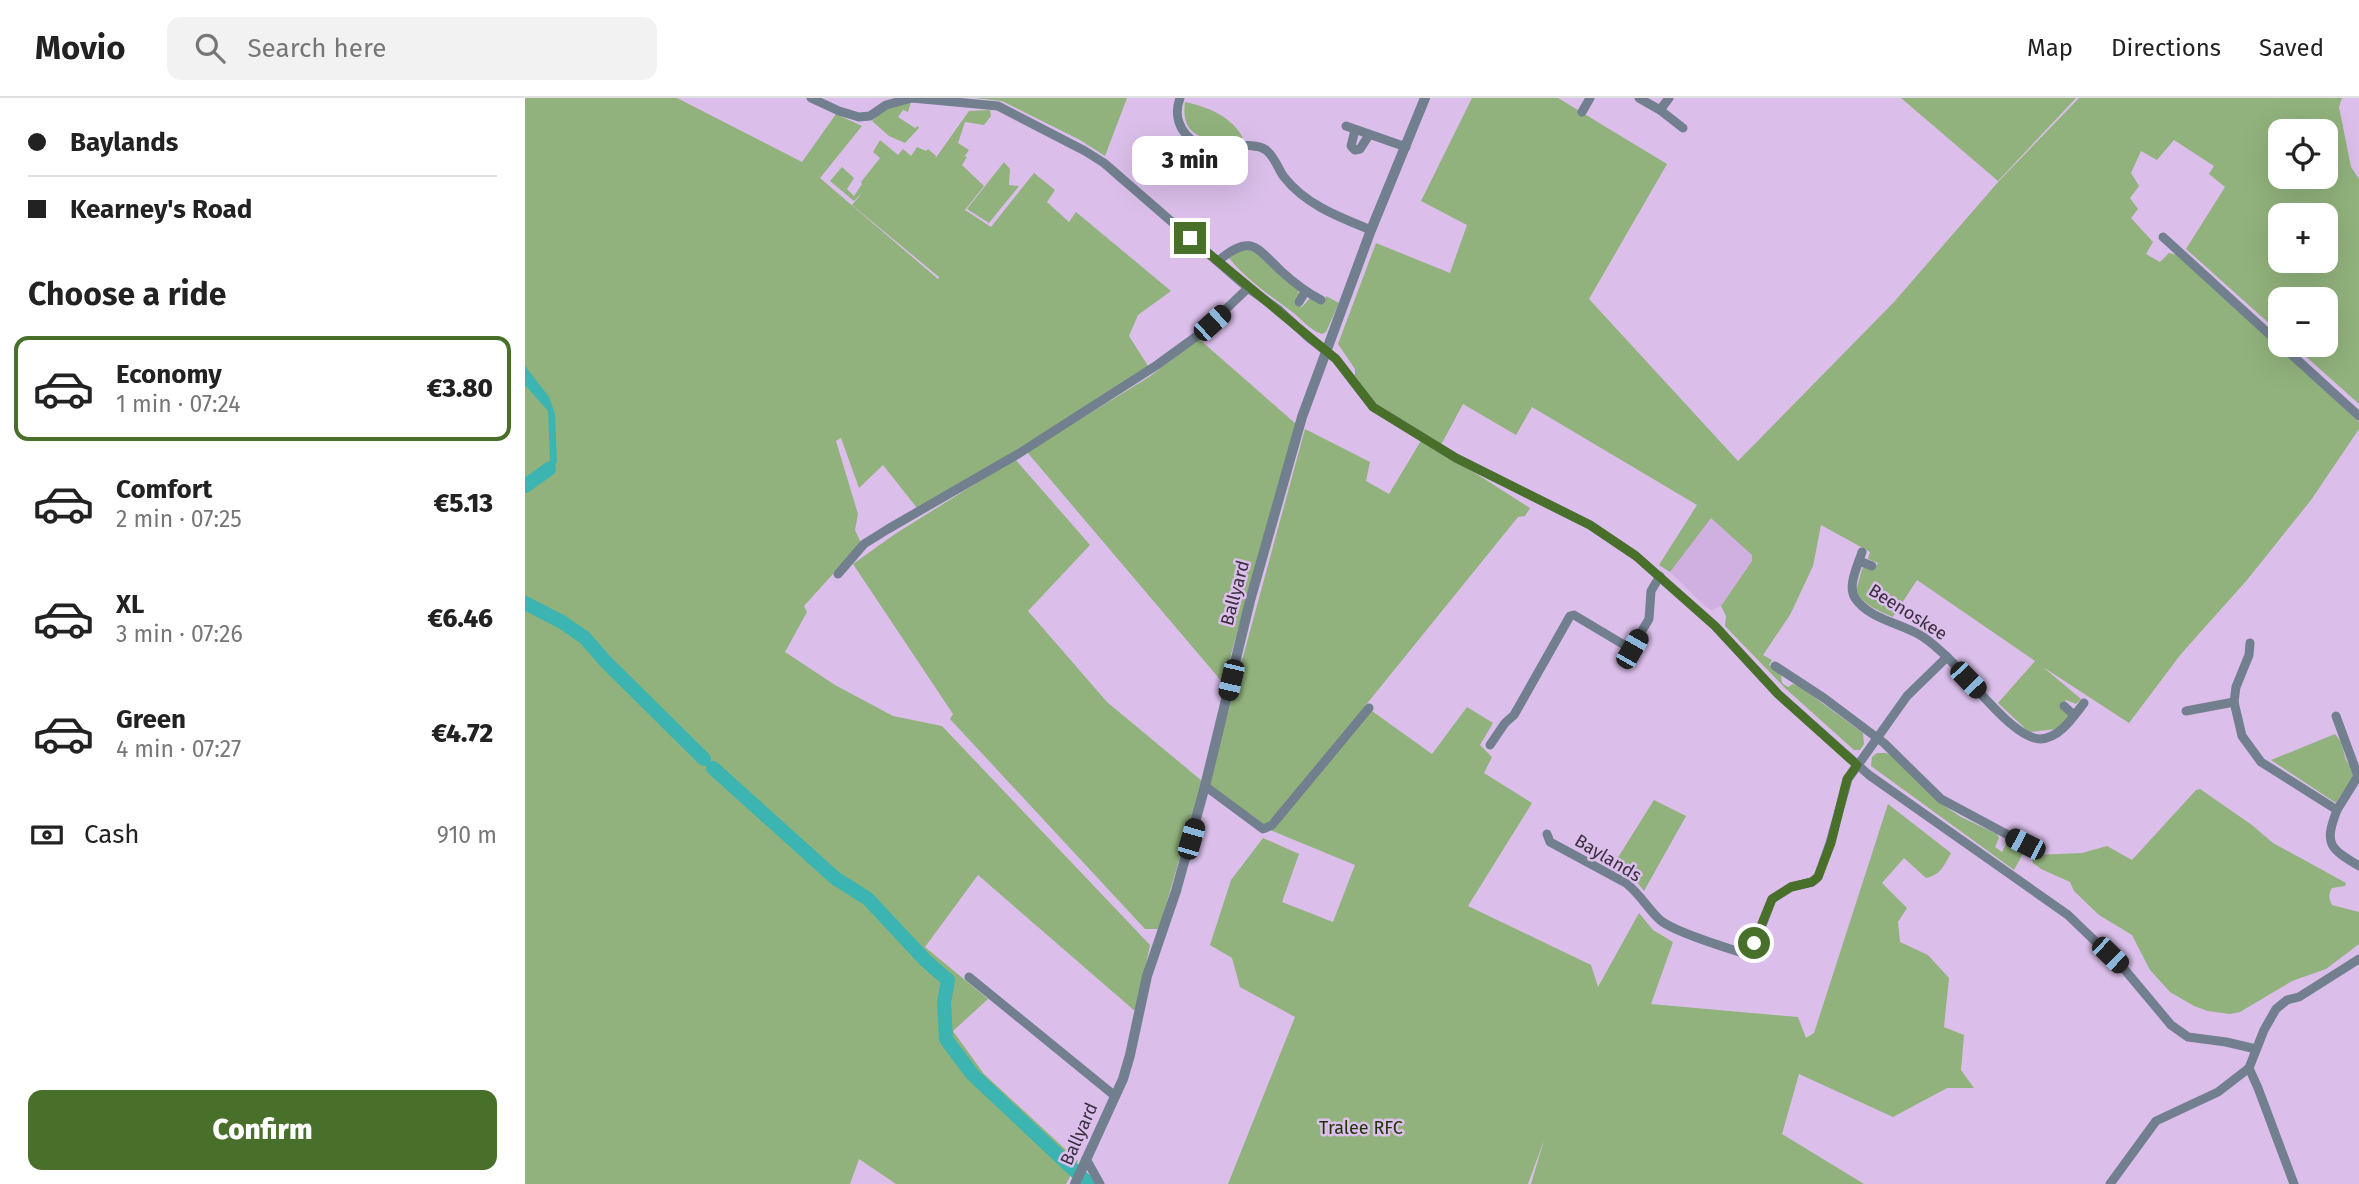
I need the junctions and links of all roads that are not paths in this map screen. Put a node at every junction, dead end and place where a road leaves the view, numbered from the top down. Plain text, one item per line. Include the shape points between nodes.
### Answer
1 (811, 98) edge
2 (1180, 98) edge
3 (1425, 98) edge
4 (1590, 98) edge
5 (1640, 98) edge
6 (1669, 98) edge
7 (1660, 110) junction
8 (1582, 112) dead end
9 (1683, 128) dead end
10 (1369, 135) junction
11 (1406, 147) junction
12 (1371, 230) junction
13 (2163, 237) dead end
14 (1218, 261) junction
15 (1248, 288) junction
16 (1305, 292) junction
17 (1321, 300) dead end
18 (1299, 302) dead end
19 (2268, 334) edge
20 (1325, 349) junction
21 (2293, 357) edge
22 (2359, 416) edge
23 (1872, 566) dead end
24 (838, 574) dead end
25 (1660, 576) junction
26 (2250, 643) dead end
27 (1632, 649) junction
28 (1947, 657) junction
29 (1624, 662) dead end
30 (1775, 666) dead end
31 (2234, 702) junction
32 (2084, 703) dead end
33 (2064, 706) dead end
34 (1369, 708) dead end
35 (2186, 711) dead end
36 (2074, 715) junction
37 (2336, 716) dead end
38 (1878, 738) junction
39 (1490, 745) dead end
40 (1857, 765) junction
41 (1205, 786) junction
42 (2337, 810) junction
43 (1547, 834) dead end
44 (2025, 844) dead end
45 (2359, 866) edge
46 (2359, 959) edge
47 (969, 977) dead end
48 (2256, 1049) junction
49 (2249, 1068) junction
50 (1115, 1096) junction
51 (1084, 1163) junction
52 (1076, 1183) edge
53 (1100, 1184) edge
54 (2110, 1184) edge
55 (2294, 1184) edge

1 - 14 street via 859,117 912,98 998,106 1086,150
2 - 12 street via 1177,120 1194,142 1265,150 1301,194 1322,209
3 - 11 street, Ballyard
4 - 8 street
5 - 7 street
6 - 7 street
7 - 9 street
10 - 10 street via 1360,149 1351,146 1350,128
10 - 11 street
11 - 12 street, Ballyard
12 - 20 street, Ballyard
13 - 19 street
14 - 15 street
14 - 16 street via 1234,248 1253,246
15 - 20 street
15 - 24 street via 1201,333 1157,365 864,544
16 - 17 street
16 - 18 street
20 - 25 street via 1373,407 1395,422 1590,525
20 - 41 street, Ballyard via 1250,601
21 - 22 street
23 - 28 street, Beenoskee via 1861,556 1852,586 1856,600 1919,634
25 - 27 street via 1651,591 1649,619
25 - 40 street
26 - 31 street
27 - 29 street
27 - 39 street via 1570,616 1514,715
28 - 36 street, Beenoskee via 2028,737 2055,734
28 - 38 street, Beenoskee via 1907,696
30 - 38 street
31 - 35 street
31 - 42 street via 2242,736 2261,762
32 - 36 street, Beenoskee
33 - 36 street
34 - 41 street via 1272,825 1263,829
37 - 42 street via 2358,776
38 - 40 street, Beenoskee
38 - 44 street via 1941,799
40 - 43 street, Baylands via 1847,779 1818,877 1772,899 1754,943 1744,953 1667,925 1626,883 1550,842
40 - 48 street via 2068,915 2125,970 2171,1025 2188,1037
41 - 50 street, Ballyard via 1147,976 1131,1055
42 - 45 street via 2330,829 2331,845
46 - 48 street via 2276,1009
47 - 50 street
48 - 49 street
49 - 54 street via 2218,1092 2155,1121
49 - 55 street
50 - 51 street, Ballyard
51 - 52 street, Ballyard
51 - 53 street

